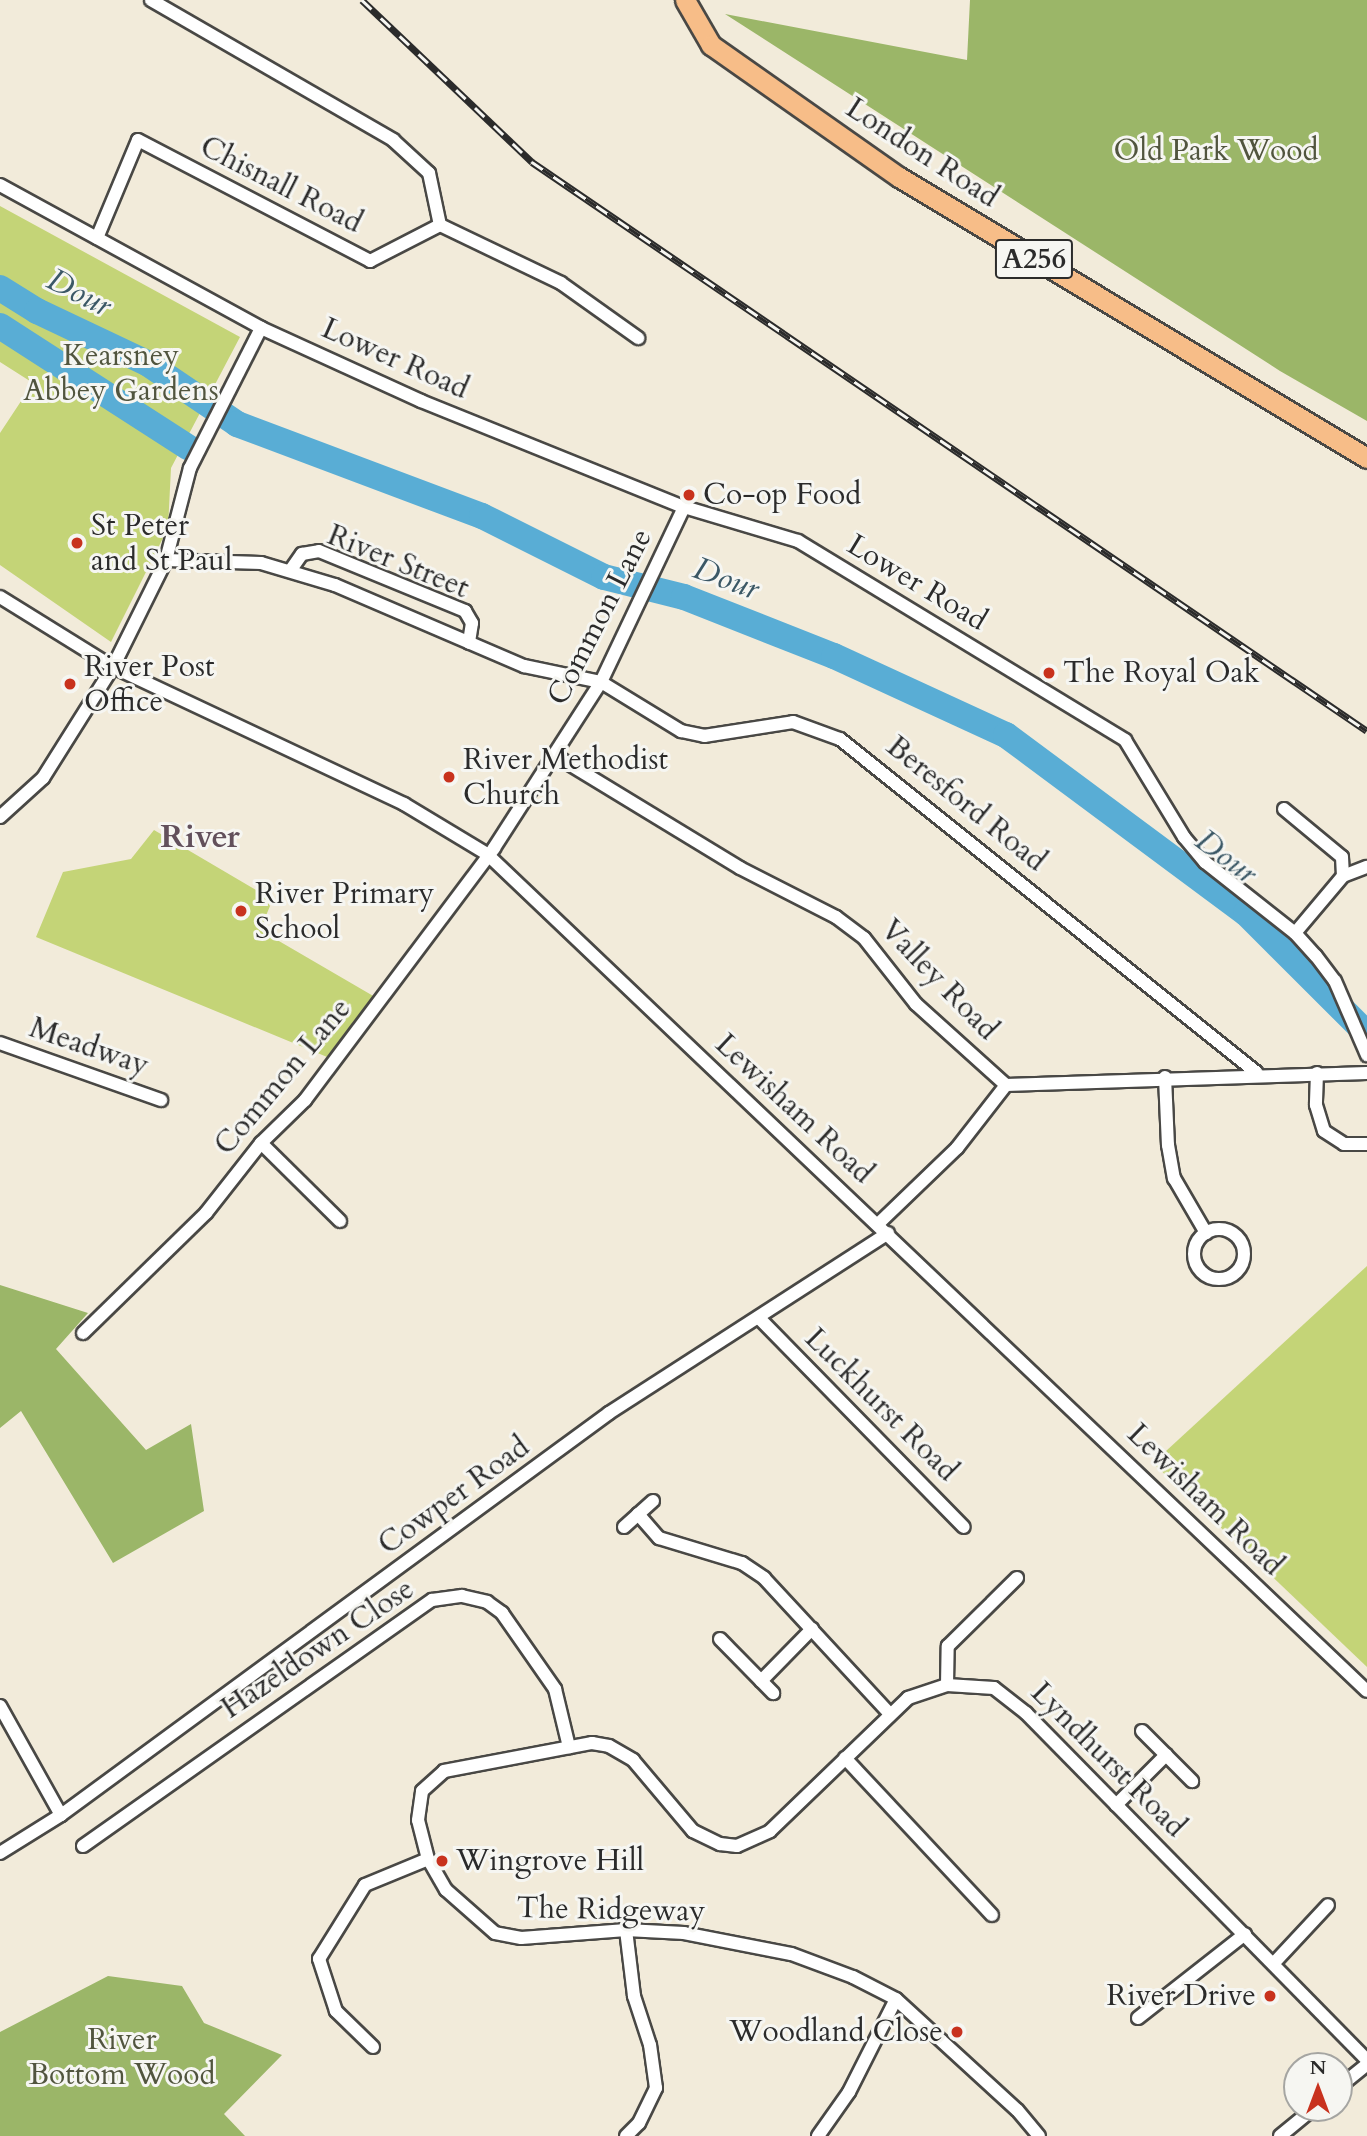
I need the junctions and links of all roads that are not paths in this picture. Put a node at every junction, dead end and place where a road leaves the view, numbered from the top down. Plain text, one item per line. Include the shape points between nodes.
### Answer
1 (151, 0) edge
2 (685, 0) edge
3 (0, 185) edge
4 (440, 225) junction
5 (97, 238) junction
6 (261, 328) junction
7 (638, 338) dead end
8 (1367, 458) edge
9 (684, 507) junction
10 (166, 560) junction
11 (290, 572) junction
12 (0, 597) edge
13 (469, 643) junction
14 (113, 667) junction
15 (601, 682) junction
16 (556, 756) junction
17 (1284, 809) dead end
18 (0, 817) edge
19 (486, 854) junction
20 (1367, 867) edge
21 (1343, 876) junction
22 (1295, 933) junction
23 (0, 1043) edge
24 (1365, 1050) edge
25 (1257, 1073) junction
26 (1317, 1073) junction
27 (1367, 1073) edge
28 (1165, 1077) junction
29 (1006, 1085) junction
30 (161, 1100) dead end
31 (261, 1143) junction
32 (1367, 1144) edge
33 (340, 1221) dead end
34 (883, 1228) junction
35 (1206, 1233) junction
36 (760, 1319) junction
37 (83, 1333) dead end
38 (653, 1501) dead end
39 (638, 1514) junction
40 (624, 1527) dead end
41 (964, 1527) dead end
42 (1017, 1578) dead end
43 (812, 1629) junction
44 (720, 1639) dead end
45 (761, 1681) junction
46 (947, 1685) junction
47 (1367, 1691) edge
48 (773, 1693) dead end
49 (0, 1706) edge
50 (890, 1714) junction
51 (1142, 1731) dead end
52 (569, 1747) junction
53 (1166, 1755) junction
54 (845, 1758) junction
55 (1192, 1781) dead end
56 (422, 1791) joint
57 (1116, 1805) junction
58 (61, 1815) junction
59 (82, 1846) dead end
60 (0, 1853) edge
61 (428, 1859) junction
62 (1328, 1905) dead end
63 (992, 1915) dead end
64 (626, 1930) junction
65 (1245, 1934) junction
66 (1274, 1963) junction
67 (896, 1999) junction
68 (1139, 2018) dead end
69 (373, 2047) dead end
70 (1367, 2062) edge
71 (1353, 2074) edge
72 (1297, 2122) edge
73 (626, 2136) edge
74 (818, 2136) edge
75 (1039, 2136) edge
76 (1280, 2136) edge

1 - 4 street via 393,140 429,173
2 - 8 main road, London Road / A256 via 711,45 900,177
3 - 5 street, Lower Road
4 - 5 street, Chisnall Road via 370,261 138,140
4 - 7 street via 561,283
5 - 6 street, Lower Road
6 - 9 street, Lower Road via 421,401
6 - 10 street via 190,468
9 - 15 street, Common Lane
9 - 22 street, Lower Road via 797,541 1125,740 1184,837 1205,862
10 - 11 street, River Street via 261,563
10 - 14 street
11 - 13 street, River Street via 335,585
11 - 13 street, River Street via 302,554 319,551 465,611 472,623
12 - 14 street, Lewisham Road
13 - 15 street, River Street via 524,666
14 - 18 street via 43,778
14 - 19 street, Lewisham Road via 404,804
15 - 16 street, Common Lane
15 - 25 street, Beresford Road via 681,731 704,736 793,722 840,739
16 - 19 street, Common Lane
16 - 29 street, Valley Road via 740,868 836,917 864,938 916,1004
17 - 21 street via 1342,857
19 - 31 street, Common Lane via 347,1048 305,1101
19 - 34 street, Lewisham Road
20 - 21 street
21 - 22 street
22 - 24 street, Lower Road via 1335,981
23 - 30 street, Meadway
25 - 26 street
25 - 28 street
26 - 27 street
26 - 32 street via 1316,1105 1324,1131 1345,1144
28 - 29 street
28 - 35 street via 1174,1178
29 - 34 street, Cowper Road via 947,1159
31 - 33 street
31 - 37 street, Common Lane via 206,1213
34 - 36 street, Cowper Road
34 - 47 street, Lewisham Road
35 - 35 street via 1227,1231 1242,1245 1241,1267 1233,1275 1211,1278 1201,1272 1194,1251
36 - 41 street, Luckhurst Road
36 - 58 street, Cowper Road via 610,1413
38 - 39 street
39 - 40 street
39 - 43 street via 659,1538 742,1563 764,1578
42 - 46 street via 948,1646
43 - 45 street
43 - 50 street
44 - 45 street
45 - 48 street
46 - 50 street, Lyndhurst Road via 908,1698
46 - 57 street, Lyndhurst Road via 994,1688 1012,1699
49 - 58 street
50 - 54 street, Lyndhurst Road
51 - 53 street
52 - 54 street, Lyndhurst Road via 592,1743 622,1752 692,1830 720,1844 737,1846 770,1831
52 - 56 street, Lyndhurst Road via 444,1771
52 - 59 street, Hazeldown Close via 555,1689 502,1613 487,1602 461,1596 432,1600
53 - 55 street
53 - 57 street
54 - 63 street
56 - 61 street, The Ridgeway via 418,1820
57 - 65 street, Lyndhurst Road
58 - 60 street, Cowper Road
61 - 64 street, The Ridgeway via 446,1890 495,1933 521,1938
61 - 69 street via 365,1885 319,1959 336,2011
62 - 66 street
64 - 67 street, The Ridgeway via 684,1933 791,1954
64 - 73 street via 634,1996 650,2045 656,2088 639,2123
65 - 66 street, Lyndhurst Road
65 - 68 street
66 - 70 street, Lyndhurst Road
67 - 74 street via 849,2092
67 - 75 street, The Ridgeway via 1017,2110
70 - 71 street
72 - 76 street

